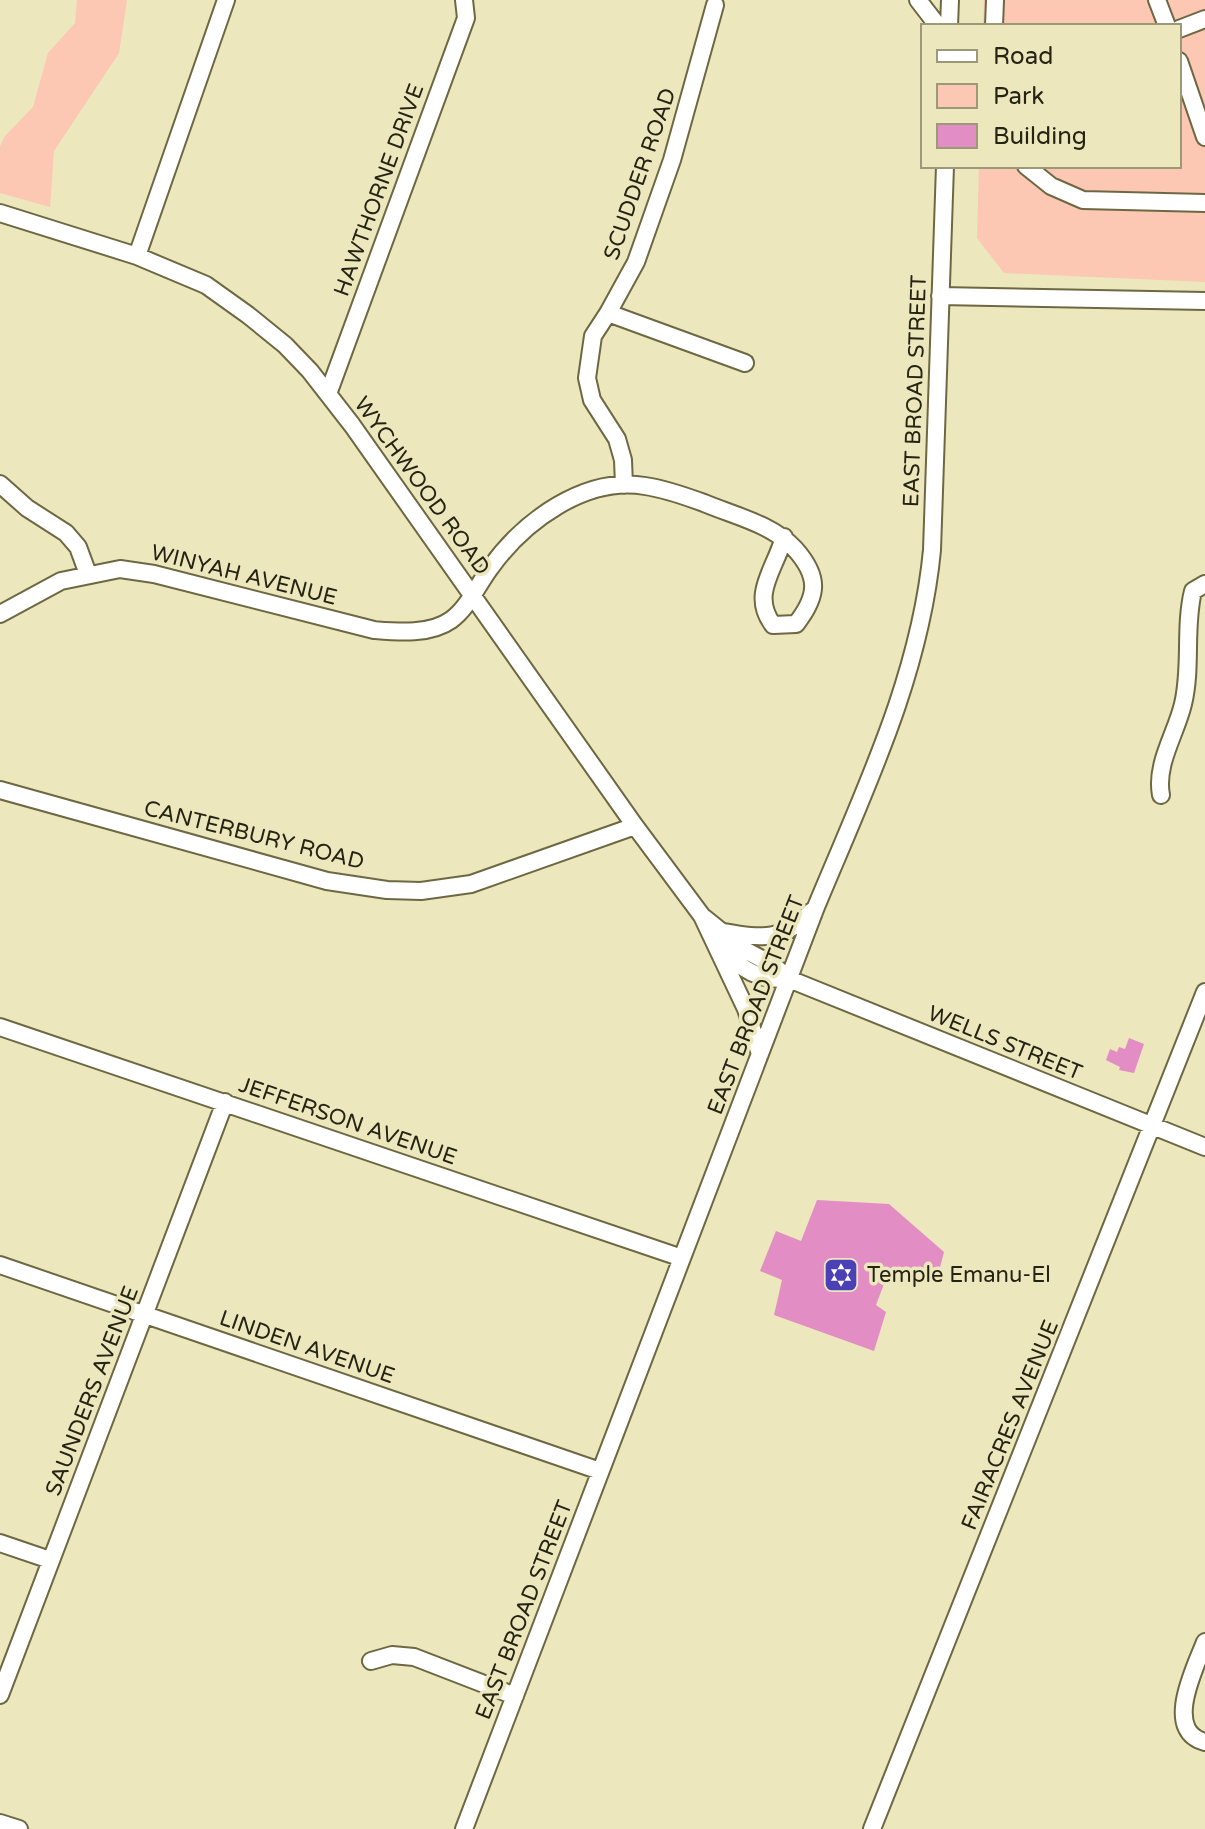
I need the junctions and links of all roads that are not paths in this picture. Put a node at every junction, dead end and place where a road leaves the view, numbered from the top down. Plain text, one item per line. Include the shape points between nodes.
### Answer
1 (226, 0) edge
2 (464, 0) edge
3 (918, 0) edge
4 (950, 0) edge
5 (995, 0) edge
6 (1157, 0) edge
7 (715, 5) dead end
8 (1205, 19) edge
9 (936, 24) edge
10 (949, 24) edge
11 (994, 24) edge
12 (1166, 24) edge
13 (1181, 28) edge
14 (1181, 66) edge
15 (1202, 120) edge
16 (1205, 137) edge
17 (945, 168) edge
18 (1028, 168) edge
19 (1205, 203) edge
20 (0, 213) edge
21 (137, 256) junction
22 (940, 296) junction
23 (1205, 301) edge
24 (608, 313) junction
25 (745, 363) dead end
26 (328, 394) junction
27 (0, 484) edge
28 (624, 485) junction
29 (784, 537) junction
30 (88, 574) junction
31 (1205, 584) edge
32 (472, 595) junction
33 (0, 614) edge
34 (0, 790) edge
35 (1161, 795) dead end
36 (635, 826) junction
37 (816, 907) junction
38 (718, 936) junction
39 (789, 979) junction
40 (1205, 992) edge
41 (0, 1027) edge
42 (760, 1054) junction
43 (225, 1102) junction
44 (1154, 1126) junction
45 (1205, 1147) edge
46 (682, 1258) junction
47 (0, 1265) edge
48 (146, 1314) junction
49 (600, 1471) junction
50 (0, 1543) edge
51 (50, 1560) junction
52 (1205, 1642) edge
53 (371, 1661) dead end
54 (0, 1695) edge
55 (515, 1696) junction
56 (1205, 1742) edge
57 (0, 1823) edge
58 (19, 1829) edge
59 (464, 1829) edge
60 (872, 1829) edge

1 - 21 street
2 - 26 street, HAWTHORNE DRIVE via 466,18
3 - 9 street
4 - 10 street
5 - 11 street
6 - 12 street
7 - 24 street, SCUDDER ROAD via 672,160 636,262
8 - 13 street
14 - 15 street
15 - 16 street
17 - 22 street, EAST BROAD STREET
18 - 19 street via 1051,186 1083,200
20 - 21 street, WYCHWOOD ROAD
21 - 26 street, WYCHWOOD ROAD via 206,285 248,315 285,345
22 - 23 street
22 - 37 street, EAST BROAD STREET via 932,550 924,612 877,761
24 - 25 street
24 - 28 street, SCUDDER ROAD via 593,336 587,378 592,400 617,439
26 - 32 street, WYCHWOOD ROAD
27 - 30 street via 66,533
28 - 29 street via 687,497
28 - 32 street, WINYAH AVENUE via 559,504 526,528
29 - 29 street via 763,591 763,611 773,625 796,624 809,607 813,590 811,572
30 - 32 street, WINYAH AVENUE via 120,569 154,574 374,630 401,632 434,628 452,619
30 - 33 street, WINYAH AVENUE via 61,581
31 - 35 street via 1193,591 1188,612 1183,706 1158,781
32 - 36 street, WYCHWOOD ROAD
34 - 36 street, CANTERBURY ROAD via 327,881 387,890 471,884
36 - 38 street, WYCHWOOD ROAD
37 - 38 street, WYCHWOOD ROAD via 798,926 771,937
37 - 39 street, EAST BROAD STREET
38 - 39 street, WYCHWOOD ROAD
38 - 42 street, WYCHWOOD ROAD
39 - 42 street, EAST BROAD STREET
39 - 44 street, WELLS STREET
40 - 44 street, FAIRACRES AVENUE
41 - 43 street, JEFFERSON AVENUE
42 - 46 street, EAST BROAD STREET
43 - 46 street, JEFFERSON AVENUE
43 - 48 street, SAUNDERS AVENUE
44 - 45 street, WELLS STREET
44 - 60 street, FAIRACRES AVENUE
46 - 49 street, EAST BROAD STREET
47 - 48 street, LINDEN AVENUE
48 - 49 street, LINDEN AVENUE
48 - 51 street, SAUNDERS AVENUE
49 - 55 street, EAST BROAD STREET
50 - 51 street
51 - 54 street, SAUNDERS AVENUE
52 - 56 street via 1183,1711 1189,1729
53 - 55 street via 392,1655 414,1657
55 - 59 street, EAST BROAD STREET
57 - 58 street

